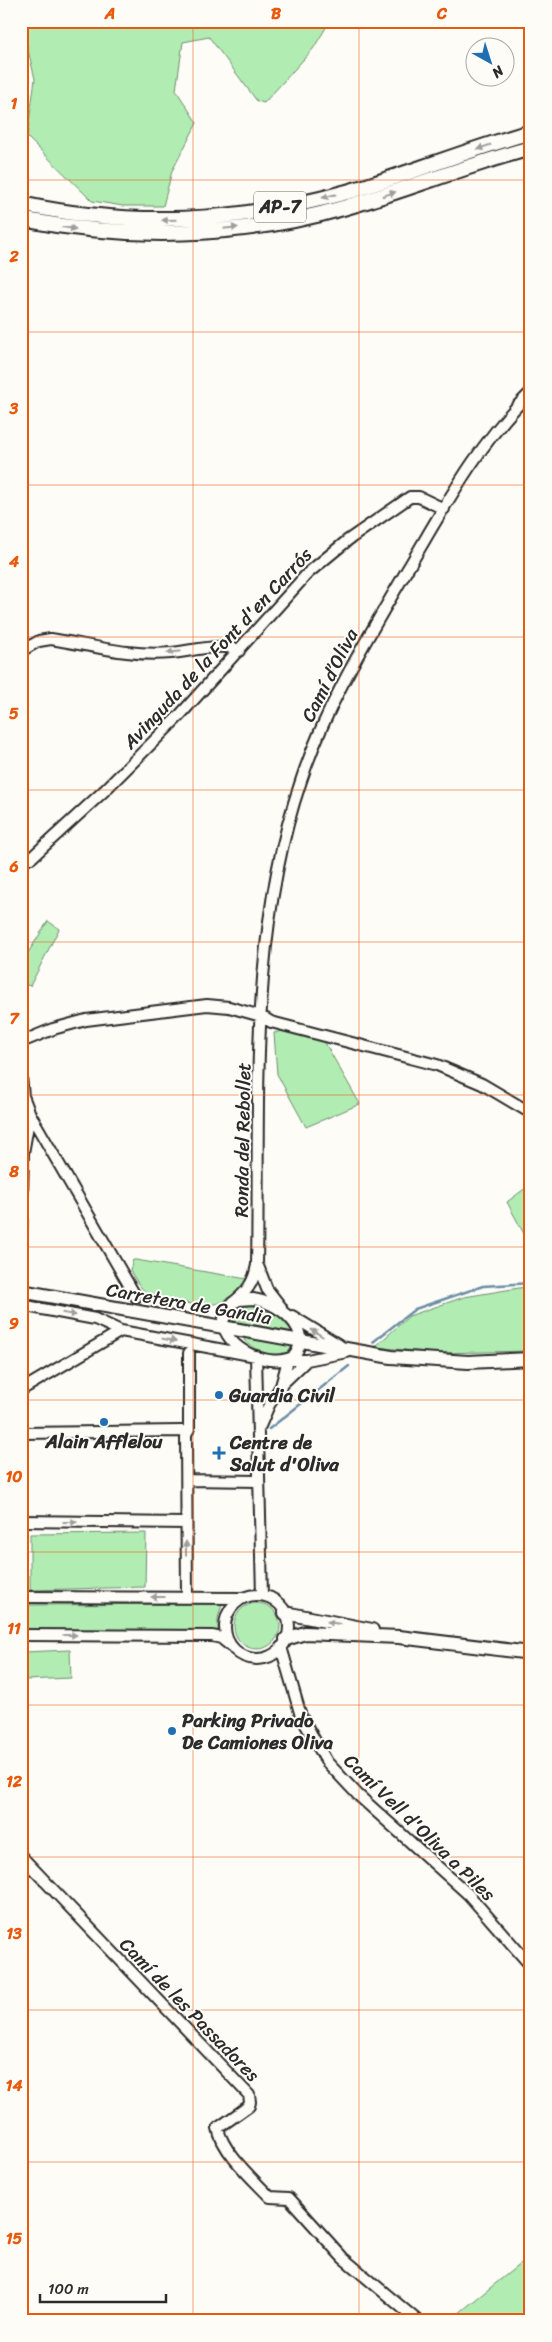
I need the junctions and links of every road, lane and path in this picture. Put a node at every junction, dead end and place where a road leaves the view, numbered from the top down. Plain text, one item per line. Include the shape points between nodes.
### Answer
1 (531, 132) edge
2 (531, 148) edge
3 (21, 204) edge
4 (21, 219) edge
5 (531, 392) edge
6 (444, 508) junction
7 (21, 651) edge
8 (239, 651) junction
9 (31, 858) dead end
10 (261, 1016) junction
11 (21, 1042) edge
12 (21, 1076) edge
13 (22, 1095) edge
14 (531, 1113) edge
15 (30, 1114) junction
16 (22, 1221) edge
17 (21, 1244) edge
18 (257, 1265) junction
19 (23, 1289) edge
20 (136, 1298) dead end
21 (231, 1304) junction
22 (21, 1305) edge
23 (284, 1312) junction
24 (224, 1329) junction
25 (121, 1331) junction
26 (300, 1342) junction
27 (351, 1352) junction
28 (190, 1353) dead end
29 (256, 1356) junction
30 (531, 1359) edge
31 (288, 1360) junction
32 (307, 1360) junction
33 (21, 1368) edge
34 (280, 1386) junction
35 (21, 1390) edge
36 (21, 1434) edge
37 (186, 1434) junction
38 (258, 1439) junction
39 (187, 1480) junction
40 (258, 1481) junction
41 (21, 1521) edge
42 (186, 1523) junction
43 (262, 1595) junction
44 (21, 1597) edge
45 (187, 1597) junction
46 (242, 1598) junction
47 (285, 1613) junction
48 (21, 1635) edge
49 (399, 1637) junction
50 (284, 1643) junction
51 (231, 1646) junction
52 (531, 1653) edge
53 (21, 1856) edge
54 (531, 1966) edge
55 (418, 2321) edge

1 -> 3 highway, AP-7 via 347,192 196,220 91,216
4 -> 2 highway, AP-7 via 70,228 133,233 186,233 257,225 343,208
5 - 6 street, Camí d’Oliva via 485,444
6 - 8 street, Avinguda de la Font d'en Carrós via 419,497 404,500 308,573
6 - 10 street, Camí d’Oliva via 348,671 301,780 272,896 262,970
8 -> 7 street via 230,646 146,653 51,639 39,641
8 - 9 street, Avinguda de la Font d'en Carrós via 130,765
10 - 11 street via 207,1005 86,1020
10 - 14 street via 271,1022 437,1065 482,1084
10 - 18 street, Ronda del Rebollet
12 - 13 street
13 - 15 street
15 - 16 street via 23,1153
15 - 20 street
16 - 17 street
18 - 21 street, Ronda del Rebollet via 250,1285
18 - 23 street, Ronda del Rebollet via 267,1289
19 - 24 main road, Carretera de Gandia
21 - 23 street via 246,1299 262,1300
21 - 24 street via 224,1316
22 -> 25 street, Carretera de Gandia via 95,1319
22 - 33 street
23 - 26 street, Ronda del Rebollet via 297,1327
27 -> 23 street
24 - 26 main road, Carretera de Gandia
24 - 29 street via 233,1342
25 -> 29 street, Carretera de Gandia
25 - 35 street
26 - 27 main road, Carretera de Gandia
26 - 31 street via 297,1353
27 - 30 main road, Carretera de Gandia via 447,1362
27 - 32 street, Carretera de Gandia
28 - 37 street via 189,1429
29 - 31 street, Carretera de Gandia
29 - 38 street
31 - 32 street, Carretera de Gandia
31 - 34 street
32 - 34 street
34 - 38 street via 262,1418
36 - 37 street via 182,1431
37 - 39 street
38 - 40 street
39 - 40 street
39 - 42 street
40 - 43 street
41 -> 42 street
45 -> 42 street
43 - 46 street
43 - 47 street via 272,1598
45 -> 44 street
45 - 46 street
46 - 51 street via 234,1604 225,1620
49 -> 47 main road
47 - 50 street via 288,1621
48 -> 51 street via 212,1636
49 - 50 main road via 305,1633
49 - 52 main road
50 - 51 street via 274,1654 256,1659 238,1653
50 - 54 street, Camí Vell d'Oliva a Piles via 301,1716 327,1762 358,1795 468,1894
53 - 55 street, Camí de les Passadores via 249,2095 248,2106 218,2128 238,2164 270,2197 289,2198 343,2258

